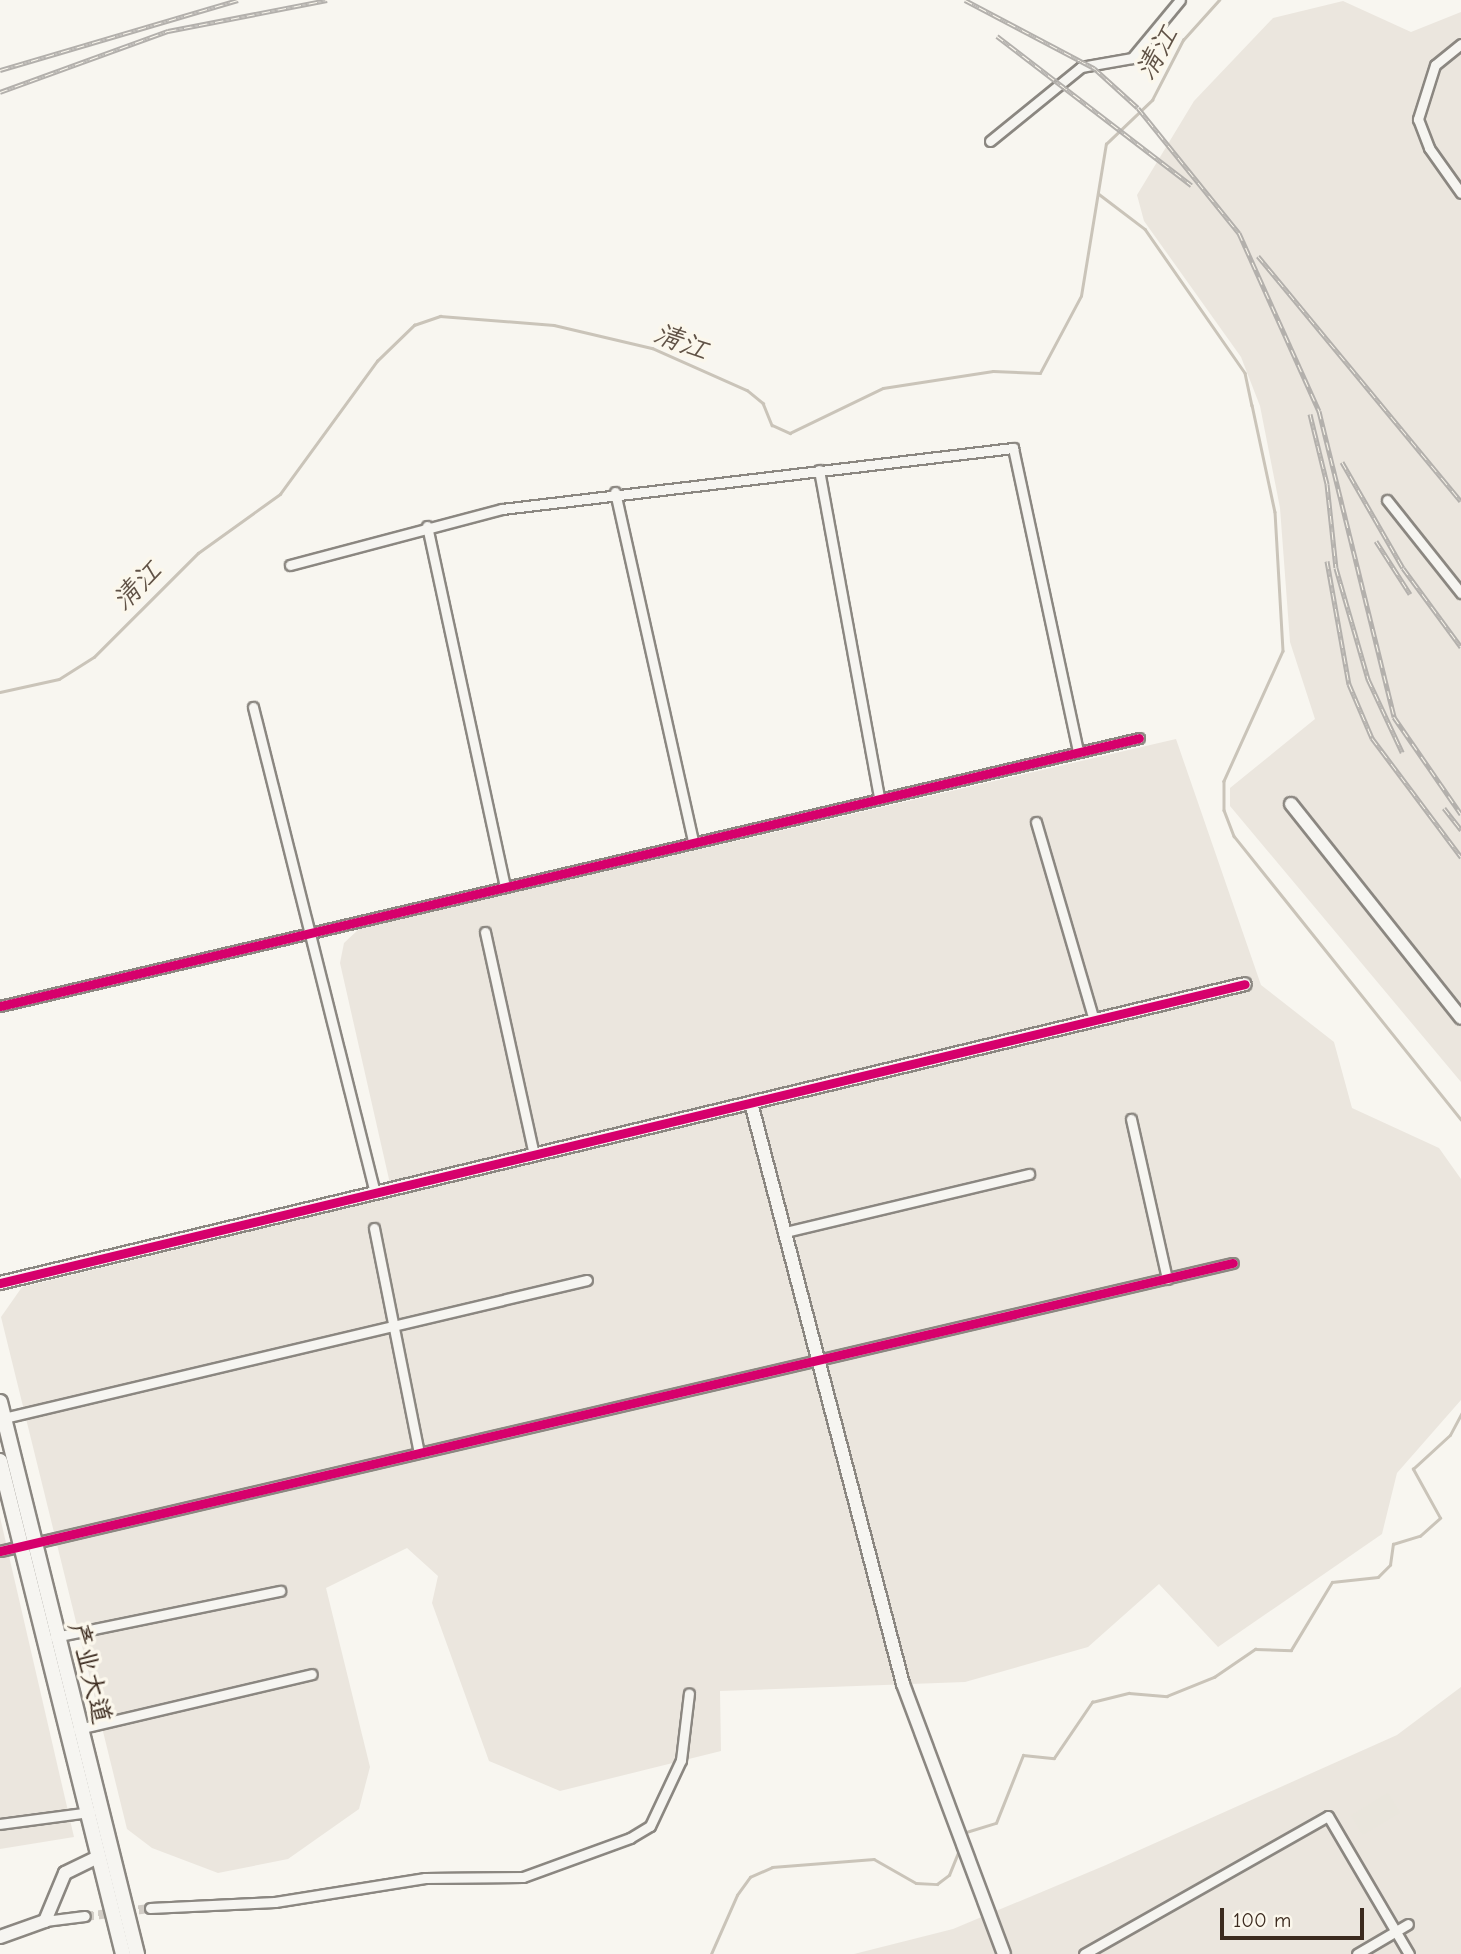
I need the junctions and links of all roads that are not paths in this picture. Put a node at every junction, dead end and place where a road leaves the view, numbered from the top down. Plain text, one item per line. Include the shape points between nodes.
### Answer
1 (1180, 0) edge
2 (1461, 44) edge
3 (990, 141) dead end
4 (1461, 193) edge
5 (819, 470) junction
6 (615, 492) junction
7 (1387, 500) dead end
8 (427, 526) junction
9 (290, 565) dead end
10 (1461, 593) edge
11 (253, 707) dead end
12 (1139, 738) dead end
13 (1078, 752) junction
14 (879, 798) junction
15 (1291, 804) dead end
16 (1036, 822) dead end
17 (693, 841) junction
18 (505, 887) junction
19 (485, 932) dead end
20 (313, 934) junction
21 (1245, 984) dead end
22 (0, 1006) edge
23 (1461, 1017) edge
24 (1094, 1020) junction
25 (751, 1103) junction
26 (1131, 1119) dead end
27 (534, 1155) junction
28 (1030, 1174) dead end
29 (375, 1193) junction
30 (374, 1228) dead end
31 (785, 1232) junction
32 (1233, 1263) dead end
33 (1167, 1279) junction
34 (587, 1280) dead end
35 (0, 1283) edge
36 (394, 1326) junction
37 (818, 1360) junction
38 (0, 1402) edge
39 (4, 1418) junction
40 (419, 1453) junction
41 (0, 1461) edge
42 (25, 1545) junction
43 (0, 1551) edge
44 (280, 1591) dead end
45 (55, 1637) junction
46 (312, 1674) dead end
47 (689, 1693) dead end
48 (78, 1729) junction
49 (91, 1811) junction
50 (0, 1824) edge
51 (96, 1858) junction
52 (150, 1908) tunnel mouth
53 (85, 1916) tunnel mouth
54 (45, 1921) junction
55 (1408, 1924) dead end
56 (1396, 1931) junction
57 (0, 1937) edge
58 (122, 1954) edge
59 (137, 1954) edge
60 (1004, 1954) edge
61 (1084, 1954) edge
62 (1357, 1954) edge
63 (1409, 1954) edge

1 - 3 street via 1132,58 1081,68
2 - 4 street via 1435,65 1418,119 1429,148
5 - 6 street
5 - 13 street via 1013,448
5 - 14 street
6 - 8 street
6 - 17 street
7 - 10 street
8 - 9 street
8 - 18 street
11 - 20 street
12 - 13 street
13 - 14 street
14 - 17 street
15 - 23 street
16 - 24 street
17 - 18 street
18 - 20 street
19 - 27 street
20 - 22 street
20 - 29 street
21 - 24 street
24 - 25 street
25 - 27 street
25 - 31 street
26 - 33 street
27 - 29 street
28 - 31 street
29 - 35 street
30 - 36 street
31 - 37 street
32 - 33 street
33 - 37 street
34 - 36 street
36 - 39 street
36 - 40 street
37 - 40 street
37 - 60 street via 903,1684
38 - 39 main road, 产业大道
39 - 42 main road, 产业大道
40 - 42 street
41 - 42 main road, 产业大道
42 - 43 street
42 - 45 main road, 产业大道
42 - 49 main road, 产业大道
44 - 45 street
45 - 48 main road, 产业大道
46 - 48 street
47 - 52 street via 681,1760 650,1826 630,1838 523,1877 425,1878 275,1902
48 - 49 main road, 产业大道
49 - 50 street
49 - 51 main road, 产业大道
49 - 59 main road, 产业大道
51 - 54 street via 65,1873
51 - 58 main road, 产业大道
53 - 54 street
54 - 57 street
55 - 56 street
56 - 61 street via 1328,1816
56 - 62 street
56 - 63 street

